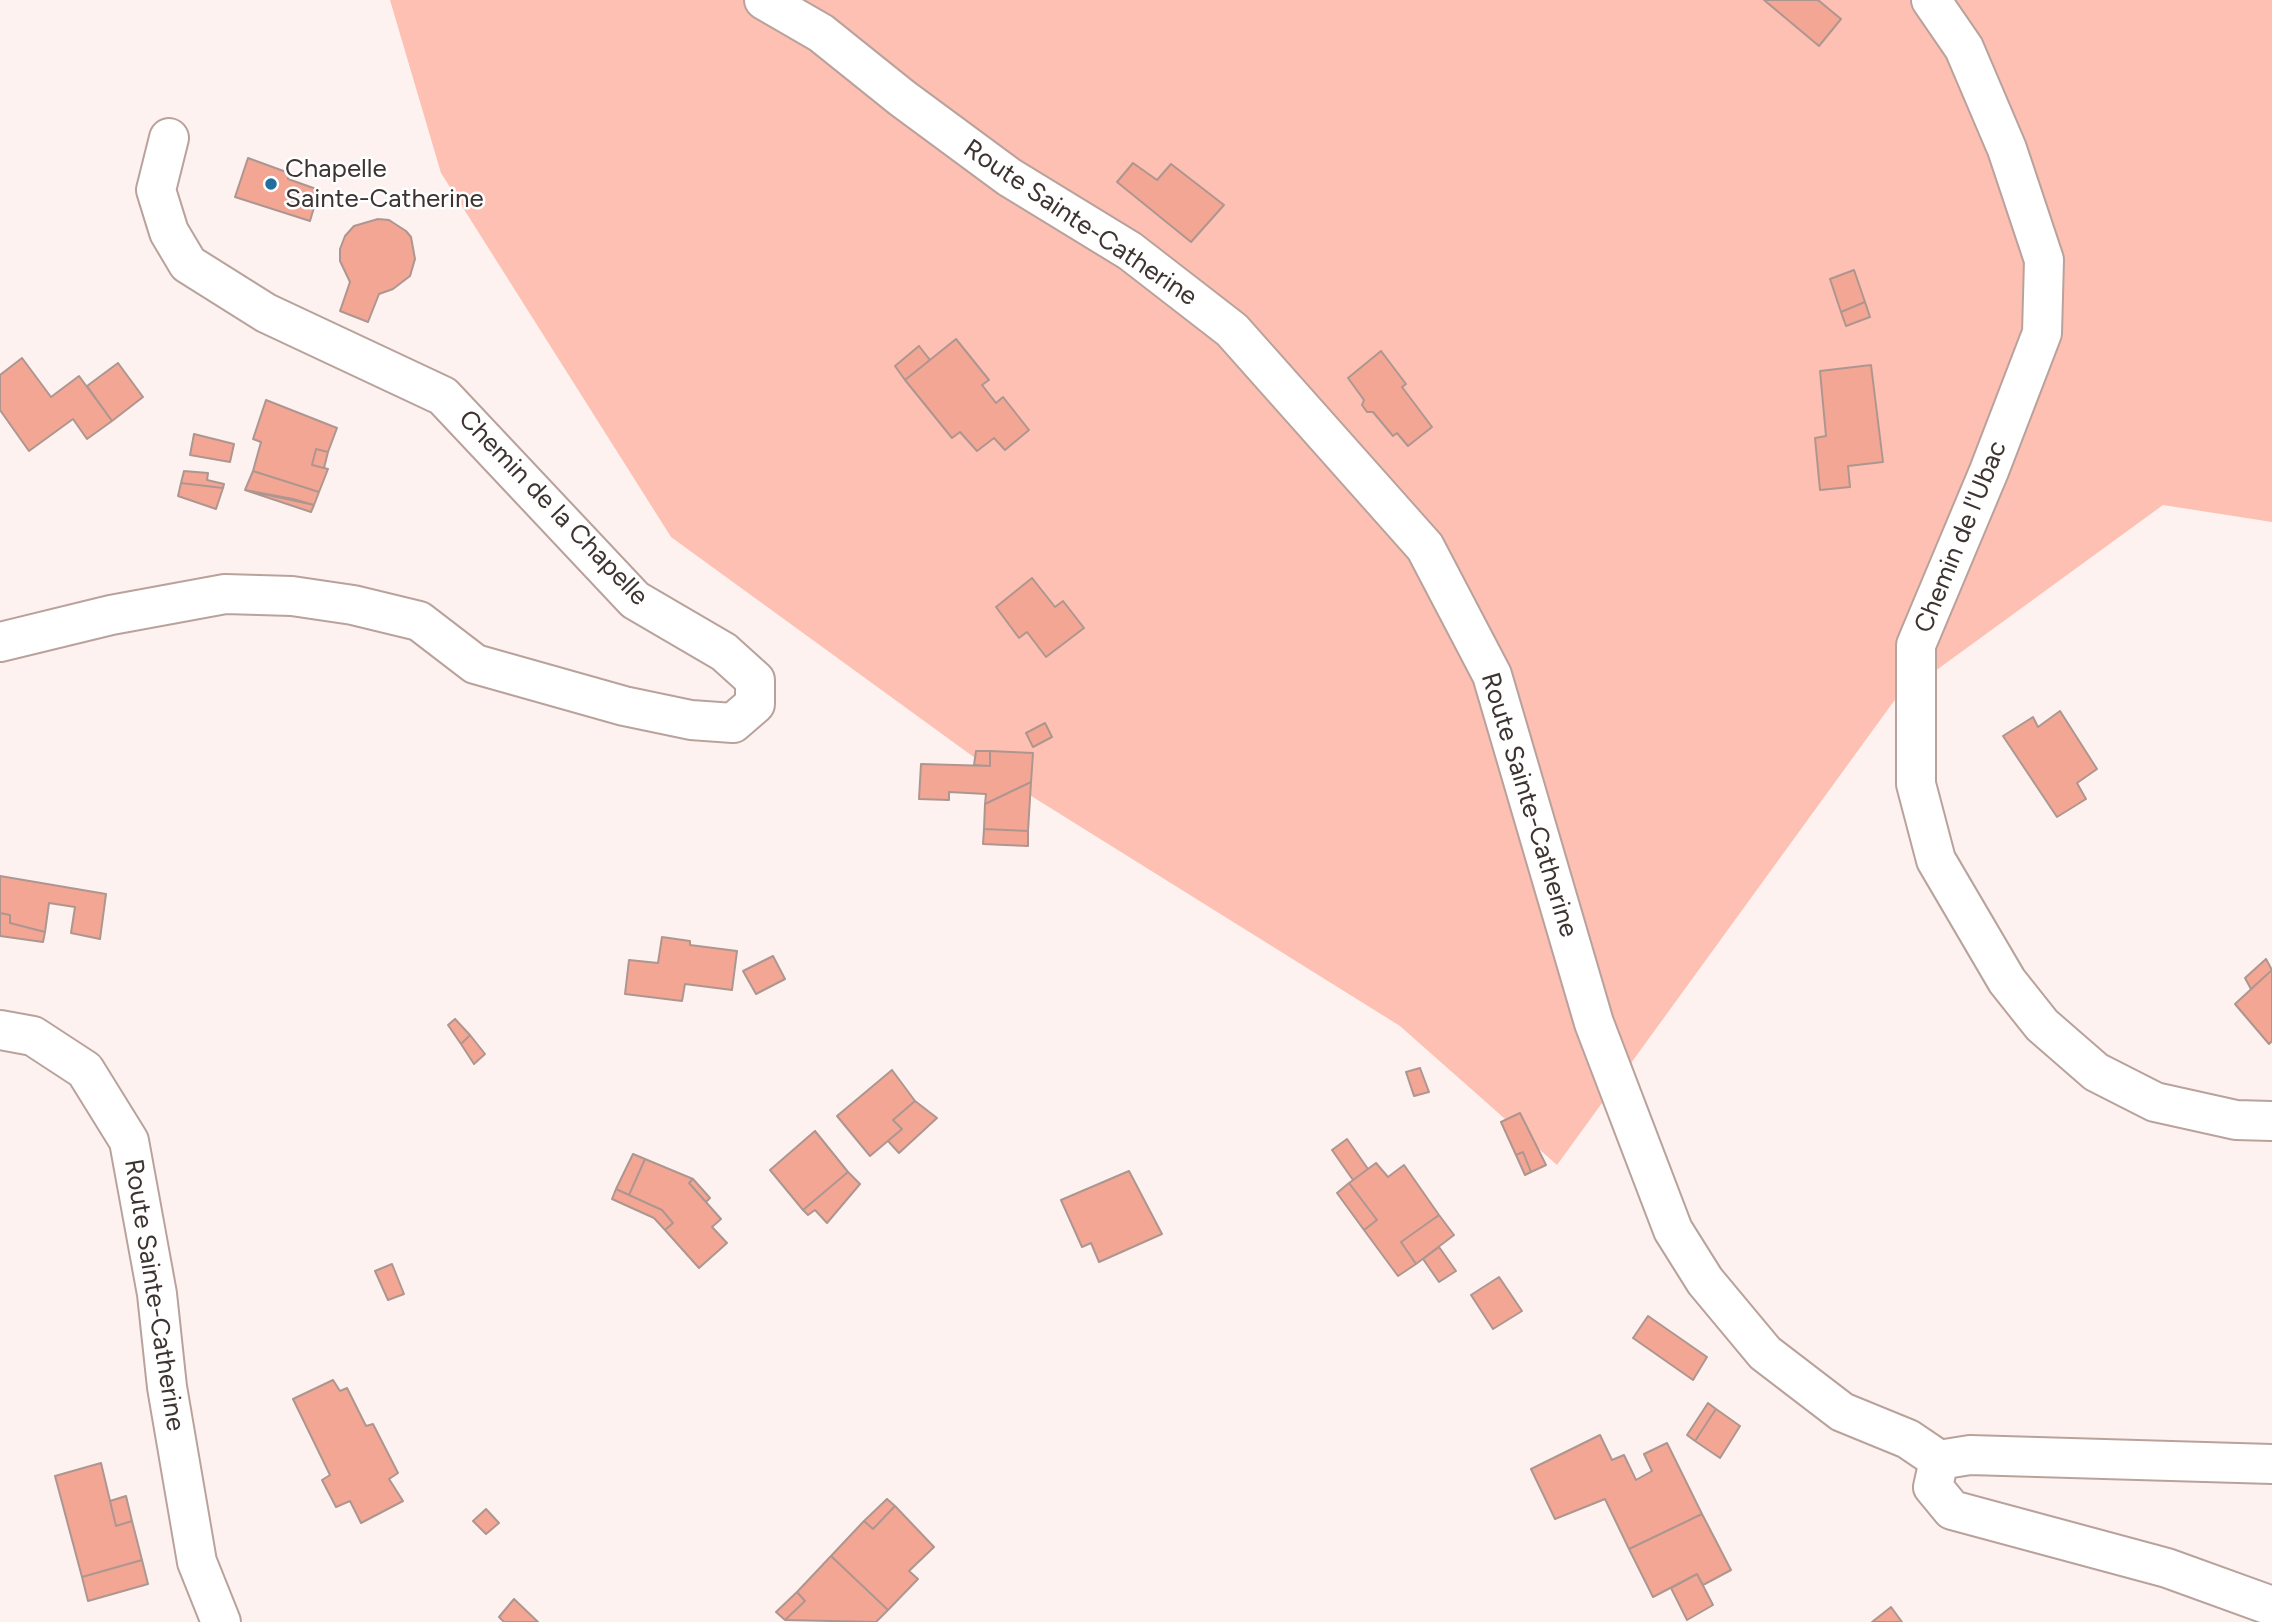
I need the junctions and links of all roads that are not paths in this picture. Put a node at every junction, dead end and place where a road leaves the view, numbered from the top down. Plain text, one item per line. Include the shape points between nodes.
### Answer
1 (764, 0) edge
2 (1931, 0) edge
3 (169, 138) dead end
4 (0, 642) edge
5 (0, 1030) edge
6 (2272, 1121) edge
7 (1939, 1460) junction
8 (2272, 1464) edge
9 (2272, 1606) edge
10 (221, 1622) edge

1 - 7 street, Route Sainte-Catherine via 821,33 1009,177 1130,251 1232,330 1425,547 1492,674 1594,1023 1673,1230 1705,1281 1766,1353 1842,1412 1908,1439
2 - 6 street, Chemin de l'Ubac via 1964,48 2007,149 2044,260 2042,333 1916,645 1916,784 1936,860 2007,981 2042,1025 2096,1072 2155,1102 2236,1120
3 - 4 street, Chemin de la Chapelle via 156,190 169,232 188,264 266,313 443,396 635,600 724,652 755,680 755,705 733,723 691,720 624,706 475,664 419,621 292,596 225,594
5 - 10 street, Route Sainte-Catherine via 33,1037 85,1070 129,1141 197,1562
7 - 8 street via 1970,1455
7 - 9 street via 1933,1487 1952,1510 2167,1568

